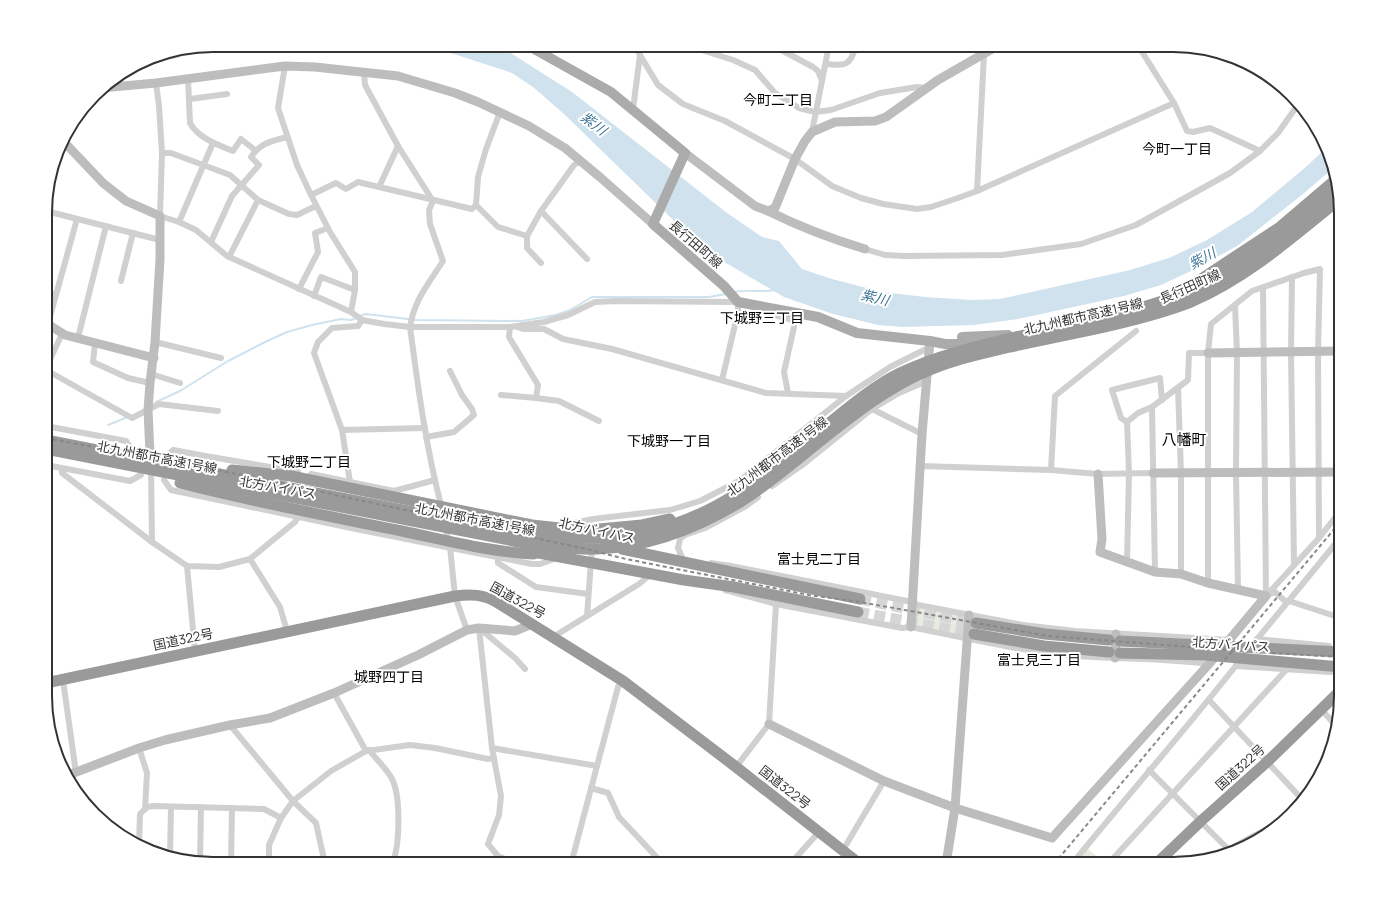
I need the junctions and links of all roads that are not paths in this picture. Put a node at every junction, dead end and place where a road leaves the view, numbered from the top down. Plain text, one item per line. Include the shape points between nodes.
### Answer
1 (540, 52) edge
2 (638, 52) edge
3 (707, 52) edge
4 (785, 52) edge
5 (828, 52) edge
6 (855, 52) edge
7 (987, 52) edge
8 (1142, 52) edge
9 (984, 54) junction
10 (640, 55) junction
11 (826, 64) junction
12 (285, 66) junction
13 (364, 72) junction
14 (188, 79) junction
15 (822, 81) junction
16 (156, 84) junction
17 (113, 87) edge
18 (926, 88) junction
19 (227, 94) dead end
20 (190, 99) junction
21 (1174, 103) junction
22 (1295, 108) edge
23 (633, 109) junction
24 (500, 112) junction
25 (815, 112) junction
26 (812, 132) junction
27 (287, 137) junction
28 (213, 143) junction
29 (398, 146) junction
30 (66, 148) edge
31 (255, 150) junction
32 (1260, 151) junction
33 (162, 153) junction
34 (684, 154) junction
35 (795, 160) junction
36 (581, 161) junction
37 (204, 166) junction
38 (1331, 183) edge
39 (241, 185) junction
40 (380, 187) junction
41 (977, 191) junction
42 (1333, 192) edge
43 (1333, 192) edge
44 (310, 195) junction
45 (258, 200) junction
46 (433, 201) junction
47 (476, 205) junction
48 (1334, 205) edge
49 (1334, 205) edge
50 (316, 206) junction
51 (541, 211) junction
52 (768, 211) junction
53 (52, 213) edge
54 (1334, 214) edge
55 (160, 216) junction
56 (77, 219) junction
57 (655, 221) junction
58 (179, 222) junction
59 (106, 226) junction
60 (328, 228) junction
61 (133, 233) junction
62 (527, 236) junction
63 (160, 240) junction
64 (211, 242) junction
65 (866, 249) joint
66 (229, 257) junction
67 (587, 259) dead end
68 (541, 263) dead end
69 (1292, 277) junction
70 (121, 281) dead end
71 (1263, 288) junction
72 (299, 289) junction
73 (355, 290) junction
74 (52, 293) edge
75 (56, 295) junction
76 (314, 296) junction
77 (738, 302) junction
78 (1235, 305) junction
79 (760, 306) junction
80 (1163, 306) junction
81 (52, 307) edge
82 (351, 312) junction
83 (362, 320) junction
84 (410, 326) junction
85 (513, 326) junction
86 (52, 327) edge
87 (1136, 331) dead end
88 (62, 334) junction
89 (78, 338) junction
90 (155, 342) junction
91 (95, 343) junction
92 (929, 344) junction
93 (1334, 351) edge
94 (1291, 352) junction
95 (1318, 352) junction
96 (1208, 353) junction
97 (1237, 353) junction
98 (1263, 353) junction
99 (52, 356) edge
100 (154, 358) junction
101 (221, 358) dead end
102 (450, 371) dead end
103 (52, 372) edge
104 (151, 379) junction
105 (722, 380) junction
106 (927, 381) junction
107 (180, 383) dead end
108 (1178, 388) junction
109 (501, 394) dead end
110 (788, 394) junction
111 (846, 396) junction
112 (536, 398) junction
113 (1162, 400) junction
114 (1152, 407) junction
115 (872, 409) junction
116 (148, 410) junction
117 (218, 410) dead end
118 (599, 421) dead end
119 (1127, 422) junction
120 (52, 427) edge
121 (425, 428) junction
122 (342, 430) junction
123 (922, 434) junction
124 (52, 435) edge
125 (426, 437) junction
126 (52, 441) edge
127 (52, 450) edge
128 (132, 450) junction
129 (150, 454) junction
130 (165, 457) junction
131 (52, 458) edge
132 (52, 466) edge
133 (775, 466) junction
134 (920, 466) junction
135 (62, 468) junction
136 (232, 470) junction
137 (1051, 470) junction
138 (1264, 472) junction
139 (1293, 472) junction
140 (1319, 472) junction
141 (1334, 472) edge
142 (1128, 473) junction
143 (1153, 473) junction
144 (1181, 473) junction
145 (1207, 473) junction
146 (1236, 473) junction
147 (1098, 474) junction
148 (146, 476) junction
149 (164, 480) junction
150 (434, 480) junction
151 (350, 482) junction
152 (180, 483) junction
153 (443, 513) junction
154 (298, 517) junction
155 (1334, 519) edge
156 (593, 520) junction
157 (535, 531) junction
158 (683, 531) junction
159 (447, 534) junction
160 (1319, 538) junction
161 (152, 542) junction
162 (593, 543) junction
163 (1334, 546) edge
164 (450, 548) junction
165 (560, 557) junction
166 (498, 558) junction
167 (250, 559) junction
168 (592, 562) junction
169 (684, 562) junction
170 (1127, 563) junction
171 (1294, 564) junction
172 (187, 566) junction
173 (1155, 572) junction
174 (651, 574) junction
175 (1181, 574) junction
176 (684, 580) junction
177 (1208, 583) junction
178 (1238, 590) junction
179 (588, 594) junction
180 (455, 596) junction
181 (1266, 596) junction
182 (860, 599) tunnel mouth
183 (1289, 601) junction
184 (912, 602) junction
185 (776, 604) junction
186 (858, 612) tunnel mouth
187 (586, 616) junction
188 (1334, 616) edge
189 (532, 624) junction
190 (911, 627) junction
191 (479, 628) junction
192 (971, 628) junction
193 (468, 630) junction
194 (287, 631) junction
195 (553, 637) junction
196 (1115, 638) junction
197 (1229, 640) junction
198 (1256, 640) junction
199 (1334, 647) edge
200 (195, 651) junction
201 (1334, 652) edge
202 (1115, 654) junction
203 (1209, 664) junction
204 (1237, 664) junction
205 (1334, 666) edge
206 (526, 669) dead end
207 (1286, 670) junction
208 (1334, 670) edge
209 (63, 680) junction
210 (623, 681) junction
211 (52, 682) edge
212 (334, 693) junction
213 (1334, 697) edge
214 (1209, 700) junction
215 (1321, 709) junction
216 (1332, 722) edge
217 (769, 724) junction
218 (230, 725) junction
219 (1234, 727) junction
220 (139, 748) junction
221 (492, 748) junction
222 (367, 750) junction
223 (494, 758) junction
224 (1267, 762) junction
225 (596, 766) junction
226 (736, 767) junction
227 (1149, 770) junction
228 (76, 773) junction
229 (73, 774) edge
230 (884, 781) junction
231 (590, 788) junction
232 (1173, 793) junction
233 (1299, 797) edge
234 (293, 800) junction
235 (171, 807) junction
236 (201, 807) junction
237 (232, 808) junction
238 (955, 808) junction
239 (145, 809) junction
240 (281, 818) junction
241 (1201, 821) junction
242 (819, 832) junction
243 (139, 839) edge
244 (1227, 848) edge
245 (843, 850) junction
246 (170, 852) edge
247 (498, 856) edge
248 (200, 857) edge
249 (231, 857) edge
250 (269, 857) edge
251 (323, 857) edge
252 (393, 857) edge
253 (573, 857) edge
254 (656, 857) edge
255 (796, 857) edge
256 (852, 857) edge
257 (947, 857) edge
258 (1078, 857) edge
259 (1114, 857) edge
260 (1163, 857) edge

1 - 23 main road via 611,92
2 - 10 street
3 - 25 street via 755,70 775,92 799,108
4 - 15 street via 813,67 818,71
5 - 11 street
6 - 11 street via 849,62 842,65
7 - 9 street
8 - 21 street
9 - 18 street
9 - 41 street
10 - 23 street
10 - 35 street via 658,85 683,104 725,121
11 - 15 street
12 - 13 street via 315,66
12 - 14 street
12 - 27 street via 278,108
13 - 24 street via 398,76 424,83
13 - 29 street via 365,85
14 - 16 street
14 - 20 street
15 - 25 street
16 - 17 street
16 - 33 street
18 - 25 street via 880,93 831,110
18 - 26 street via 886,116 874,121 835,122
19 - 20 street
20 - 28 street via 190,123 193,129
21 - 32 street via 1187,131 1210,128
21 - 41 street
22 - 32 street via 1278,133
23 - 34 main road
24 - 36 street via 529,126
24 - 47 street via 478,177
25 - 26 street
26 - 35 street
27 - 31 street via 266,142
27 - 44 street
28 - 31 street via 233,151 241,139
28 - 37 street
29 - 40 street
29 - 46 street
30 - 55 street via 126,201
31 - 39 street via 251,157 258,165
32 - 65 street via 1230,173 1136,225 1081,244 1002,255 904,256 885,255
33 - 37 street via 171,153
33 - 55 street
34 - 52 street via 755,206
34 - 57 main road, 長行田町線
35 - 41 street via 832,186 883,204 917,209 944,203
35 - 52 street via 775,208
36 - 51 street via 574,165
36 - 57 street
37 - 39 street via 230,175
37 - 58 street
38 - 80 highway via 1274,231
39 - 45 street
39 - 64 street via 232,196
40 - 44 street via 358,182 346,189 336,184
40 - 46 street
42 - 80 highway, 北九州都市高速1号線 via 1270,244 1229,272
43 - 92 main road, 長行田町線 via 1243,260 1204,284 1149,306 1083,323 1002,336 945,338
44 - 50 street
45 - 50 street via 297,215
45 - 66 street
46 - 47 street via 472,209
46 - 84 street via 430,224 443,261 419,297 412,312
47 - 62 street via 498,227
48 - 80 highway, 北九州都市高速1号線 via 1275,252 1234,280 1211,293
49 - 92 main road, 長行田町線 via 1275,253 1223,287 1161,313 1091,331 998,344
50 - 60 street
51 - 62 street
51 - 67 street
52 - 65 street via 802,228
53 - 56 street
54 - 80 highway via 1279,257 1251,275 1195,302
55 - 58 street
55 - 63 street
56 - 59 street
56 - 75 street
57 - 77 main road, 長行田町線
58 - 64 street via 196,230
59 - 61 street
59 - 89 street
60 - 72 street via 315,233 318,252
60 - 73 street via 355,272
61 - 63 street
61 - 70 street
62 - 68 street via 527,248
63 - 90 street
64 - 66 street
66 - 72 street
69 - 71 street
69 - 94 street
69 - 95 street via 1320,270
71 - 78 street via 1252,292
71 - 98 street
72 - 76 street
73 - 76 street via 321,277
73 - 82 street
74 - 75 street
75 - 81 street
76 - 82 street
77 - 79 main road, 長行田町線
77 - 85 street via 595,302 568,316
77 - 105 street via 738,312
78 - 96 street via 1210,324
78 - 97 street
79 - 92 main road, 長行田町線 via 818,317 858,333
79 - 110 street via 759,311 792,320 794,327 784,372
80 - 133 highway, 北九州都市高速1号線 via 1138,309 965,349 921,364 871,391
80 - 158 highway, 北九州都市高速1号線 via 1118,324 974,356 924,372 877,398 744,500
82 - 83 street
83 - 84 street
83 - 122 street via 358,326 332,328 318,342 314,353
84 - 85 street
84 - 121 street
85 - 105 street via 523,329 544,329 563,339 612,349
85 - 112 street via 509,337 538,385
86 - 88 street
87 - 137 street via 1055,396
88 - 89 street
88 - 99 street
89 - 91 street
90 - 100 street
90 - 101 street
91 - 100 street
91 - 104 street via 93,362 128,378
92 - 106 street
92 - 111 street
93 - 95 street
94 - 95 street
94 - 98 street
94 - 139 street
95 - 140 street
96 - 97 street
96 - 108 street via 1189,353 1188,380
96 - 145 street
97 - 98 street
97 - 146 street
98 - 138 street
100 - 104 street
102 - 125 street via 474,415 454,432
103 - 116 street via 132,418
104 - 107 street
104 - 116 street
105 - 110 street via 766,393
106 - 115 street via 899,392
106 - 123 street
108 - 113 street
108 - 144 street
109 - 112 street
110 - 111 street
111 - 156 street via 753,470 706,498 670,510
112 - 118 street via 559,401
113 - 114 street
113 - 119 street via 1160,378 1112,390 1121,418
114 - 119 street via 1138,413
114 - 143 street
115 - 123 street
115 - 169 street via 746,506 680,539 678,548
116 - 117 street via 159,404
116 - 129 street
119 - 142 street
120 - 128 street via 126,440
121 - 122 street
121 - 125 street
122 - 151 street
123 - 134 street
124 - 128 highway, 北方バイパス
125 - 150 street
126 - 133 highway, 北九州都市高速1号線 via 503,530 551,538 594,540 616,538 680,523 720,504
127 - 158 highway, 北九州都市高速1号線 via 529,544 574,548 616,547
128 - 129 highway, 北方バイパス
129 - 130 highway, 北方バイパス
129 - 148 street
130 - 136 highway, 北方バイパス
130 - 151 street via 173,450
131 - 148 highway, 北方バイパス
132 - 135 street
133 - 136 highway via 699,511 674,519 599,530 532,525 291,476
134 - 137 street
134 - 184 street
135 - 148 street via 130,481
135 - 161 street via 62,473
136 - 153 highway, 北方バイパス
137 - 147 street
138 - 139 street
138 - 146 street
138 - 181 street
139 - 140 street
139 - 171 street
140 - 141 street
140 - 160 street
142 - 143 street
142 - 147 street
142 - 170 street
143 - 144 street
143 - 173 street
144 - 145 street
144 - 175 street
145 - 146 street
145 - 177 street
146 - 178 street
147 - 170 street via 1102,538 1100,552
148 - 149 highway, 北方バイパス
148 - 161 street
149 - 152 highway, 北方バイパス
149 - 154 street via 171,490
150 - 151 street via 394,490
150 - 153 street
152 - 158 highway via 281,507 521,553 573,555 616,552 661,541
152 - 159 highway, 北方バイパス
153 - 157 highway, 北方バイパス
153 - 159 street
154 - 164 street
154 - 167 street
155 - 160 street
156 - 157 street
156 - 162 street
157 - 162 highway, 北方バイパス
159 - 164 street
159 - 165 highway, 北方バイパス
160 - 171 street
161 - 172 street
162 - 168 street
162 - 169 highway, 北方バイパス
163 - 183 street
164 - 166 street
164 - 180 street
165 - 166 street via 540,564
165 - 168 highway, 北方バイパス
166 - 179 street via 498,564 536,587
167 - 172 street via 219,567
167 - 194 street via 280,607
168 - 174 highway, 北方バイパス
168 - 179 street
169 - 182 highway, 北方バイパス
169 - 184 street via 720,564
170 - 173 street
171 - 181 street
172 - 200 street
173 - 175 street
174 - 176 highway, 北方バイパス
174 - 187 street
175 - 177 street
176 - 185 street
176 - 186 highway, 北方バイパス via 734,586
177 - 178 street
178 - 181 street
179 - 187 street
180 - 189 highway, 国道322号 via 483,595
180 - 193 street
180 - 194 highway, 国道322号
181 - 183 street via 1275,592 1285,601
181 - 197 street
183 - 188 street
183 - 198 street
184 - 190 street
184 - 192 street
185 - 190 street via 902,628
185 - 217 street
187 - 195 street
189 - 191 street via 515,631
189 - 195 highway, 国道322号
190 - 192 street
191 - 193 street
191 - 206 street
191 - 221 street
192 - 196 highway, 北方バイパス
192 - 202 highway, 北方バイパス via 1044,646
192 - 238 street
193 - 212 street
194 - 200 highway, 国道322号
195 - 210 highway, 国道322号
196 - 197 street
196 - 201 highway, 北方バイパス
196 - 202 street
197 - 203 street
198 - 199 street
198 - 204 street
200 - 209 highway, 国道322号
202 - 203 street
202 - 205 highway, 北方バイパス via 1205,655
203 - 238 street via 1052,838
204 - 207 street
204 - 214 street
207 - 208 street
207 - 219 street
209 - 211 highway, 国道322号
209 - 228 street
210 - 225 street via 618,687
210 - 226 highway, 国道322号
212 - 218 street via 270,718
212 - 222 street
213 - 215 highway, 国道322号
214 - 219 street
214 - 227 street
215 - 216 street
215 - 224 highway, 国道322号
217 - 226 street
217 - 230 street
218 - 220 street
218 - 234 street
219 - 224 street
219 - 232 street
220 - 228 street
220 - 239 street via 147,773
221 - 223 street
221 - 225 street
222 - 223 street via 410,745
222 - 234 street via 331,771
222 - 252 street via 392,779 397,797 399,830
223 - 247 street via 501,796 499,815 488,844
224 - 233 street
224 - 241 highway, 国道322号
225 - 231 street
226 - 242 highway, 国道322号
227 - 232 street
227 - 258 street
228 - 229 street
230 - 238 street
230 - 245 street
231 - 253 street
231 - 254 street via 608,793 619,817
232 - 241 street
232 - 259 street
234 - 240 street
234 - 251 street via 316,823
235 - 236 street
235 - 239 street via 154,806
235 - 246 street
236 - 237 street
236 - 248 street
237 - 240 street via 264,809
237 - 249 street
238 - 257 street
239 - 243 street via 140,814
240 - 250 street via 269,845
241 - 244 street
241 - 260 highway, 国道322号
242 - 245 highway, 国道322号
242 - 255 street
245 - 256 highway, 国道322号

